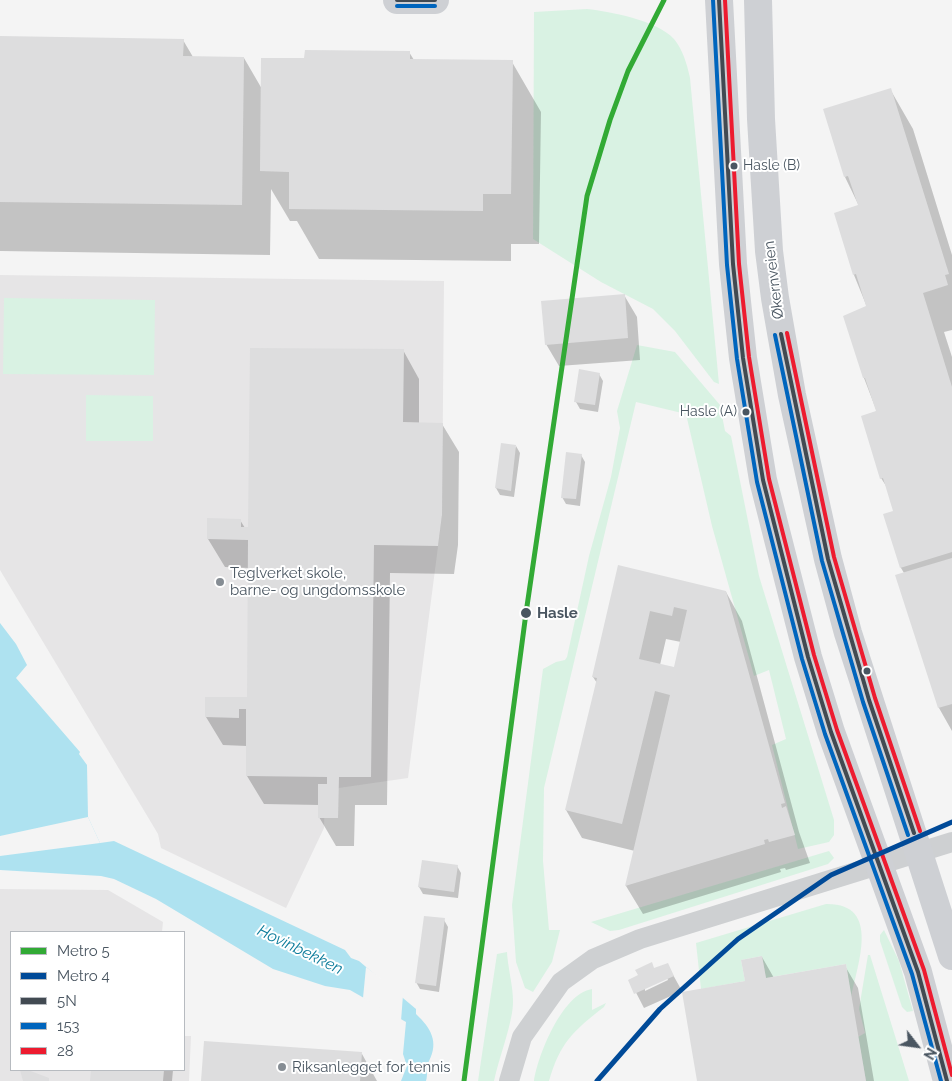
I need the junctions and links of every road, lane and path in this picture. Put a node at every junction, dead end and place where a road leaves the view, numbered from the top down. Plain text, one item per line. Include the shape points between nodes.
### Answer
1 (397, 0) edge
2 (435, 0) edge
3 (719, 0) edge
4 (758, 0) edge
5 (952, 842) edge
6 (919, 851) junction
7 (880, 863) junction
8 (952, 956) edge
9 (509, 1081) edge
10 (947, 1081) edge

1 - 2 main road
3 - 7 main road via 733,264 743,358 763,480 808,657
4 - 6 main road, Økernveien via 768,233 782,342 828,559 869,700
5 - 6 street
6 - 7 street
6 - 8 main road, Økernveien
7 - 9 street via 640,939 593,959 561,982 522,1036
7 - 10 main road via 918,972

